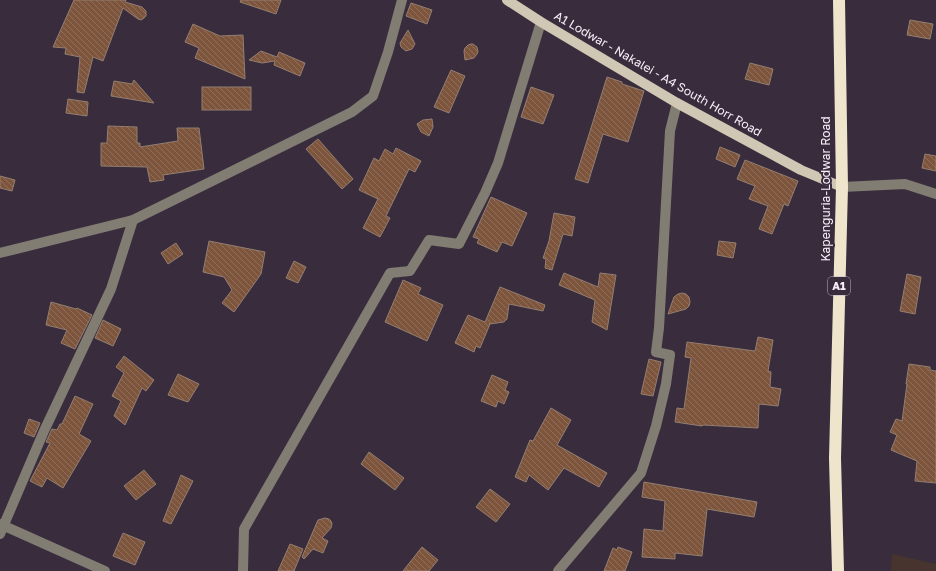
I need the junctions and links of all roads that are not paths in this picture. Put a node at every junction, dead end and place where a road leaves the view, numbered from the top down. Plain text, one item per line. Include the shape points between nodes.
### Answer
1 (402, 0) edge
2 (507, 0) edge
3 (839, 0) edge
4 (541, 22) junction
5 (677, 103) junction
6 (842, 188) junction
7 (936, 194) edge
8 (133, 220) junction
9 (0, 253) edge
10 (1, 528) edge
11 (105, 571) edge
12 (243, 571) edge
13 (558, 571) edge
14 (838, 571) edge

1 - 8 street via 373,96 352,112
2 - 4 main road, A1 Lodwar - Nakalei - A4 South Horr Road
3 - 6 highway, Kapenguria-Lodwar Road / A1
4 - 5 main road, A1 Lodwar - Nakalei - A4 South Horr Road
4 - 12 street via 498,163 459,244 429,240 410,271 390,273 244,530
5 - 6 main road, A1 Lodwar - Nakalei - A4 South Horr Road via 801,170
5 - 13 street via 670,131 656,352 670,355 656,426 641,473
6 - 7 street via 905,184
6 - 14 highway, Kapenguria-Lodwar Road / A1 via 835,458
8 - 9 street
8 - 10 street via 110,289
10 - 11 street

